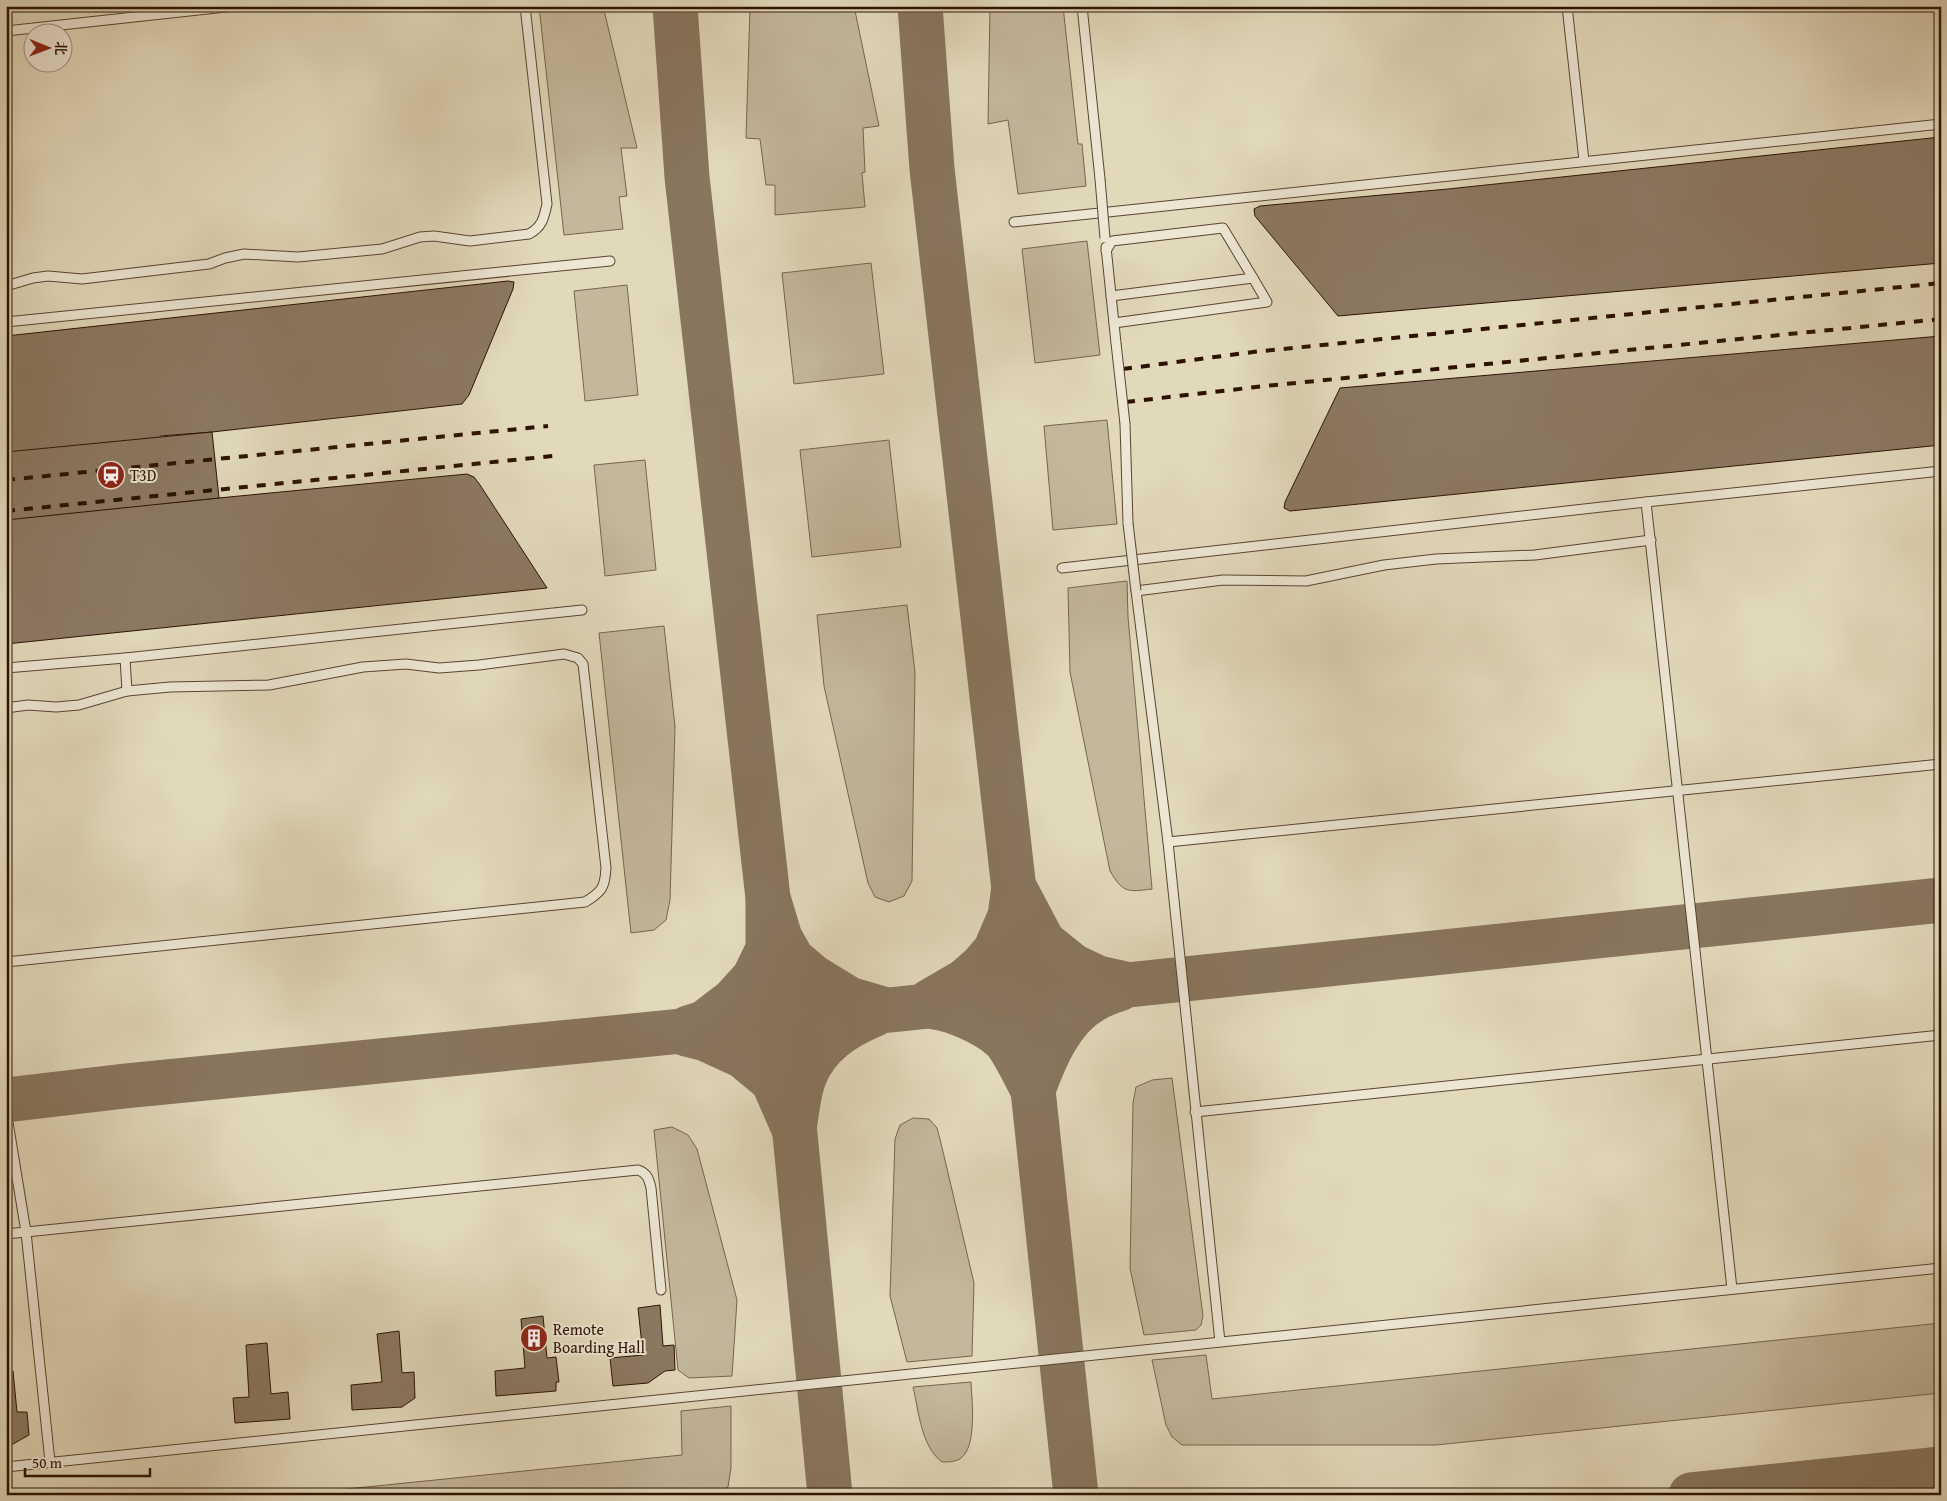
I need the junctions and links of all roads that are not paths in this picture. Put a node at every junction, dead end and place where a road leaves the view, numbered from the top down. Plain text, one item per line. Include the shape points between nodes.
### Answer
1 (235, 6) edge
2 (525, 6) edge
3 (1082, 6) edge
4 (1568, 6) edge
5 (6, 31) edge
6 (1941, 124) edge
7 (1584, 160) junction
8 (1014, 222) dead end
9 (1106, 251) junction
10 (610, 261) dead end
11 (1252, 278) junction
12 (6, 286) edge
13 (1111, 296) junction
14 (6, 322) edge
15 (1114, 323) junction
16 (1941, 471) edge
17 (1646, 502) junction
18 (1651, 540) junction
19 (1062, 568) dead end
20 (1136, 591) junction
21 (582, 610) dead end
22 (126, 658) junction
23 (6, 668) edge
24 (127, 691) junction
25 (6, 708) edge
26 (1941, 764) edge
27 (1678, 792) junction
28 (1168, 842) junction
29 (6, 962) edge
30 (1941, 1035) edge
31 (1707, 1058) junction
32 (6, 1110) edge
33 (1195, 1112) junction
34 (26, 1232) junction
35 (6, 1234) edge
36 (1941, 1268) edge
37 (1732, 1289) junction
38 (661, 1290) dead end
39 (1220, 1342) junction
40 (50, 1462) junction
41 (6, 1467) edge

1 - 5 lane
2 - 12 lane via 547,197 544,221 537,230 529,234 470,241 420,237 382,248 298,257 244,254 209,264 82,279 48,276
3 - 9 lane, bridge
4 - 7 lane
6 - 7 lane
7 - 8 lane
9 - 11 lane via 1112,241 1223,228
9 - 13 lane
10 - 14 lane
11 - 13 lane
11 - 15 lane via 1267,302
13 - 15 lane
15 - 20 lane, bridge via 1125,424 1128,523
16 - 17 lane
17 - 18 lane
17 - 19 lane
18 - 20 lane via 1536,555 1436,559 1384,565 1306,580 1223,580
18 - 27 lane
20 - 28 lane
21 - 22 lane
22 - 23 lane
22 - 24 lane
24 - 25 lane via 79,705
24 - 29 lane via 269,685 363,667 406,664 439,668 564,654 578,658 585,674 605,883 597,895 585,902
26 - 27 lane
27 - 28 lane
27 - 31 lane
28 - 33 lane
30 - 31 lane
31 - 33 lane
31 - 37 lane
32 - 34 lane
33 - 39 lane
34 - 35 lane
34 - 38 lane via 638,1170 649,1178
34 - 40 lane
36 - 37 lane
37 - 39 lane
39 - 40 lane
40 - 41 lane

